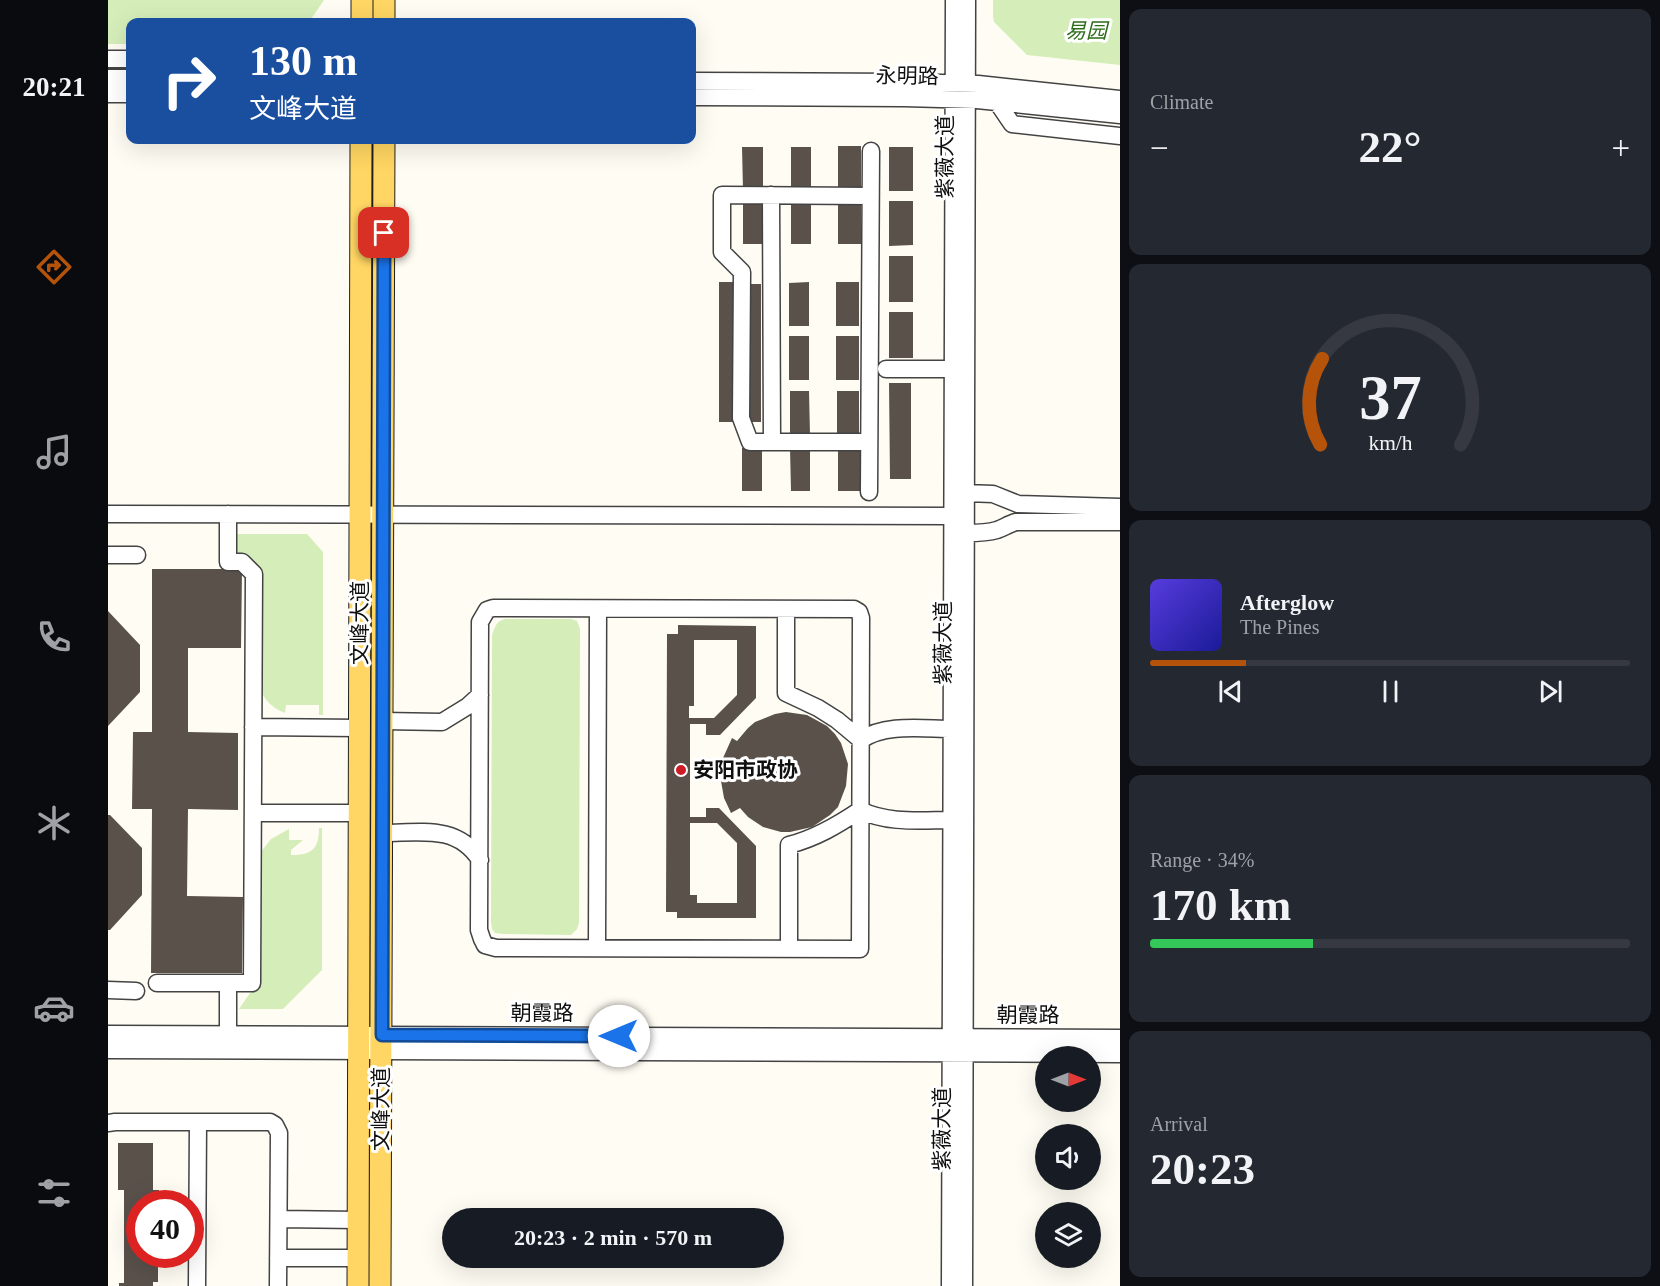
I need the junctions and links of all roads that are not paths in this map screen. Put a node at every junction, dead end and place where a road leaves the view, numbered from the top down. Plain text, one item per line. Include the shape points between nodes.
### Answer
1 (362, 0) edge
2 (384, 0) edge
3 (954, 0) edge
4 (968, 0) edge
5 (362, 18) edge
6 (384, 18) edge
7 (108, 59) edge
8 (126, 59) edge
9 (108, 78) edge
10 (126, 78) edge
11 (696, 81) edge
12 (960, 91) junction
13 (108, 94) edge
14 (126, 94) edge
15 (696, 97) edge
16 (1120, 99) edge
17 (997, 102) junction
18 (1120, 115) edge
19 (1120, 136) edge
20 (361, 144) edge
21 (384, 144) edge
22 (871, 151) dead end
23 (771, 195) junction
24 (870, 196) junction
25 (870, 356) junction
26 (886, 369) junction
27 (953, 369) junction
28 (870, 384) junction
29 (772, 442) junction
30 (869, 442) junction
31 (869, 492) dead end
32 (966, 494) junction
33 (1120, 507) edge
34 (108, 514) edge
35 (228, 514) junction
36 (360, 515) junction
37 (384, 515) junction
38 (953, 516) junction
39 (1120, 522) edge
40 (966, 533) junction
41 (108, 555) edge
42 (137, 555) dead end
43 (597, 609) junction
44 (786, 609) junction
45 (480, 695) junction
46 (383, 721) junction
47 (253, 727) junction
48 (360, 728) junction
49 (952, 729) junction
50 (861, 740) junction
51 (860, 810) junction
52 (253, 813) junction
53 (359, 813) junction
54 (952, 820) junction
55 (382, 833) junction
56 (480, 860) junction
57 (597, 948) junction
58 (789, 948) junction
59 (157, 983) dead end
60 (228, 983) junction
61 (108, 990) edge
62 (136, 991) dead end
63 (108, 1034) edge
64 (228, 1034) junction
65 (1120, 1038) edge
66 (359, 1043) junction
67 (382, 1043) junction
68 (958, 1045) junction
69 (108, 1050) edge
70 (1120, 1054) edge
71 (198, 1122) junction
72 (108, 1124) edge
73 (279, 1220) junction
74 (358, 1220) junction
75 (279, 1258) junction
76 (358, 1258) junction
77 (197, 1286) edge
78 (278, 1286) edge
79 (358, 1286) edge
80 (380, 1286) edge
81 (950, 1286) edge
82 (964, 1286) edge

1 - 5 main road
2 - 6 main road
3 - 12 street, 紫薇大道
4 - 12 street, 紫薇大道
7 - 8 street
9 - 10 street
11 - 12 street, 永明路
12 - 15 street, 永明路
12 - 16 street, 永明路 via 1029,89
12 - 17 street, 永明路
12 - 27 street, 紫薇大道
12 - 32 street, 紫薇大道
13 - 14 street
17 - 18 street, 永明路
17 - 19 street via 1012,124
20 - 36 main road, 文峰大道
21 - 37 main road, 文峰大道
22 - 24 street
23 - 24 street
23 - 29 street
23 - 29 street via 722,195 722,252 741,272 741,418 750,442
24 - 25 street
25 - 26 street via 880,360
25 - 28 street
26 - 27 street
26 - 28 street via 885,375
27 - 38 street, 紫薇大道
28 - 30 street
29 - 30 street
30 - 31 street
32 - 33 street via 993,494 1018,504
32 - 40 street, 紫薇大道
34 - 35 street
35 - 36 street
35 - 47 street via 228,562 242,562 254,574
36 - 37 street
36 - 48 main road, 文峰大道
37 - 38 street
37 - 46 main road, 文峰大道
38 - 49 street, 紫薇大道
39 - 40 street via 1016,522 998,530
40 - 68 street, 紫薇大道
41 - 42 street
43 - 44 street
43 - 45 street via 487,610 480,622
43 - 57 street
44 - 50 street via 786,693 818,708
44 - 50 street via 859,612
45 - 46 street via 442,722
45 - 56 street
46 - 55 main road, 文峰大道
47 - 48 street
47 - 52 street
48 - 53 main road, 文峰大道
49 - 50 street via 888,729
49 - 54 street, 紫薇大道
50 - 51 street
51 - 54 street via 891,820
51 - 58 street via 835,827 789,845
51 - 58 street via 860,949
52 - 53 street
52 - 60 street via 252,983
53 - 66 main road, 文峰大道
54 - 68 street, 紫薇大道
55 - 56 street via 444,833 468,845
55 - 67 main road, 文峰大道
56 - 57 street via 479,930 485,945
57 - 58 street
59 - 60 street
60 - 64 street
61 - 62 street
63 - 64 street, 朝霞路
64 - 66 street, 朝霞路
65 - 68 street, 朝霞路
66 - 67 street, 朝霞路
66 - 69 street, 朝霞路
66 - 74 main road, 文峰大道
67 - 68 street, 朝霞路
67 - 80 main road, 文峰大道
68 - 70 street, 朝霞路
68 - 81 street, 紫薇大道
68 - 82 street, 紫薇大道
71 - 72 street
71 - 73 street via 275,1125 279,1133
71 - 77 street
73 - 74 street
73 - 75 street
74 - 76 main road, 文峰大道
75 - 76 street
75 - 78 street
76 - 79 main road, 文峰大道

